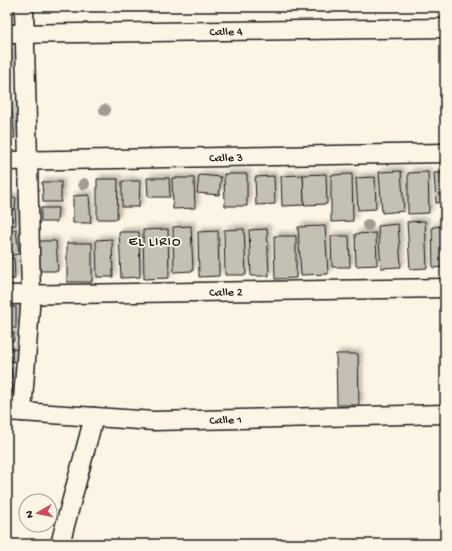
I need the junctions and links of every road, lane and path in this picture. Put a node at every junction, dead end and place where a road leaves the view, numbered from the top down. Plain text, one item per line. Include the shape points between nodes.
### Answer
1 (24, 7) edge
2 (445, 28) edge
3 (7, 34) edge
4 (25, 34) junction
5 (445, 153) edge
6 (7, 161) edge
7 (28, 161) junction
8 (445, 288) edge
9 (7, 295) edge
10 (31, 295) junction
11 (15, 412) edge
12 (445, 414) edge
13 (94, 417) junction
14 (60, 544) edge

1 - 4 street
2 - 4 street, Calle 4
3 - 4 street, Calle 4
4 - 7 street
5 - 7 street, Calle 3
6 - 7 street, Calle 3
7 - 10 street
8 - 10 street, Calle 2
9 - 10 street, Calle 2
10 - 11 street
11 - 13 street, Calle 1
12 - 13 street, Calle 1 via 154,421
13 - 14 street

